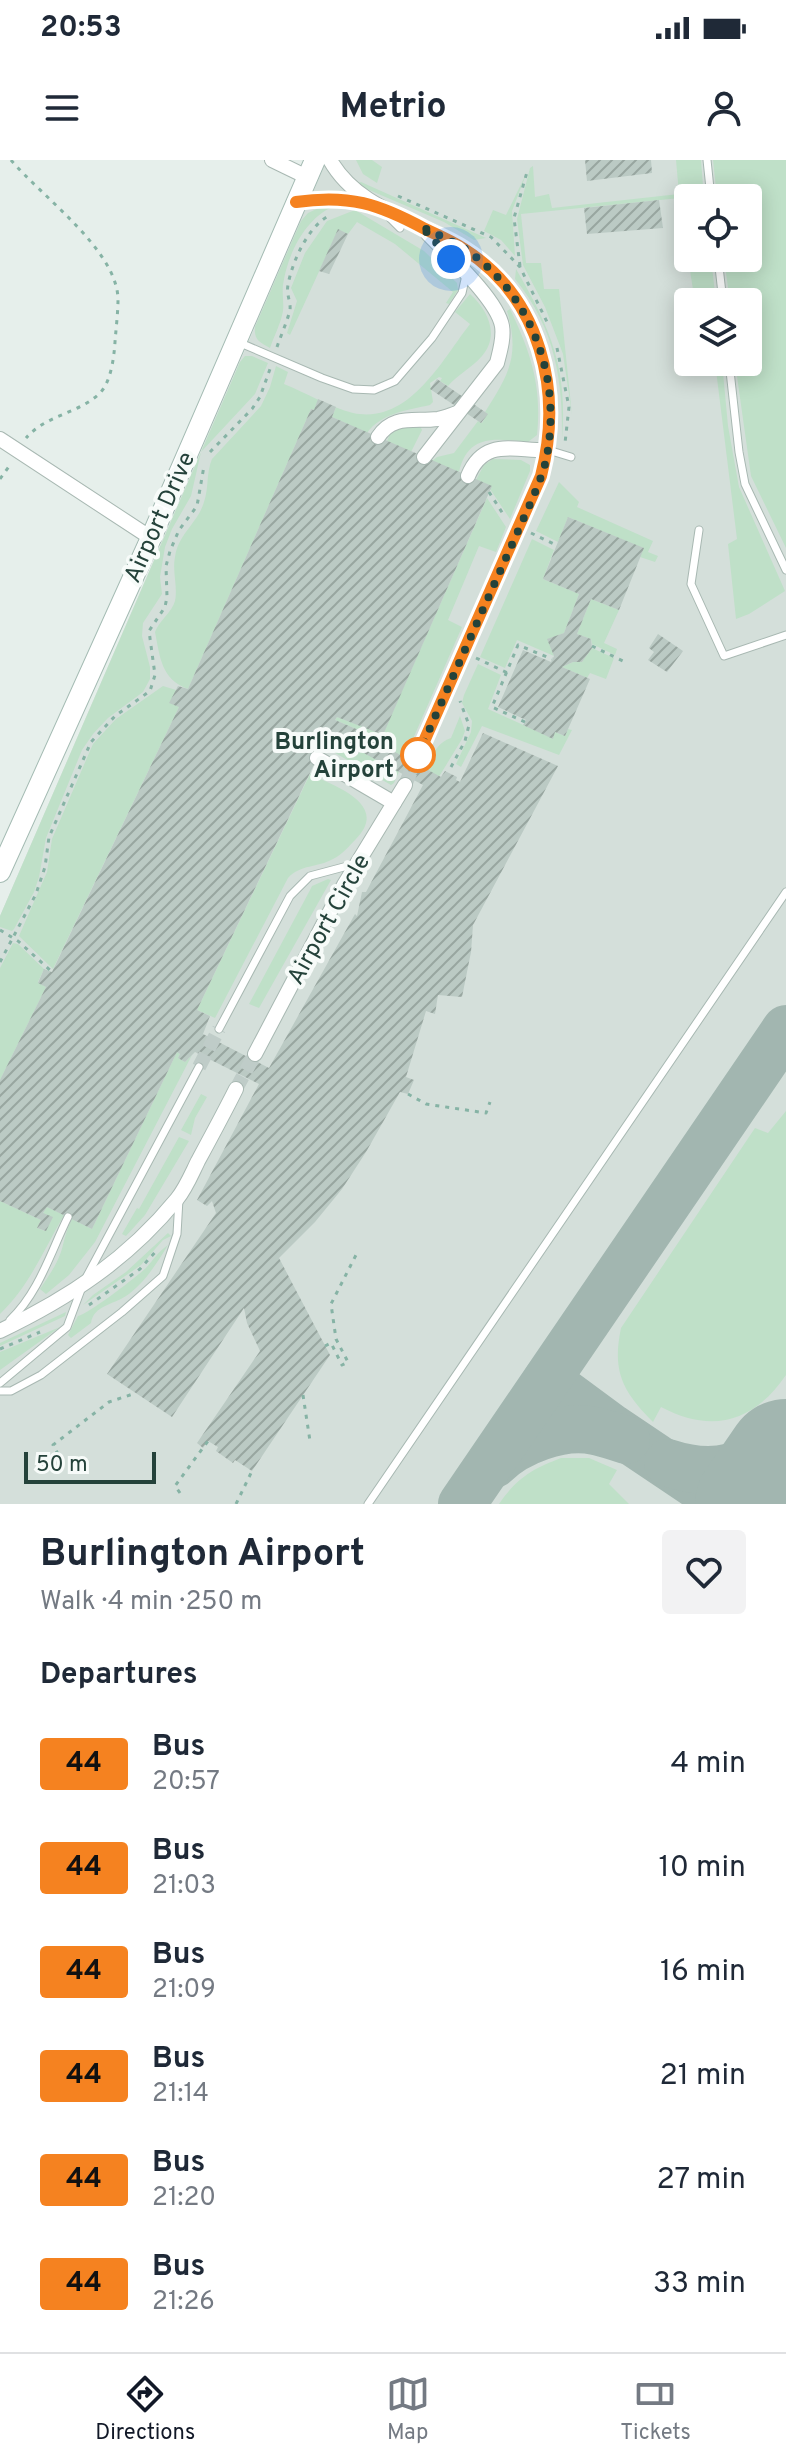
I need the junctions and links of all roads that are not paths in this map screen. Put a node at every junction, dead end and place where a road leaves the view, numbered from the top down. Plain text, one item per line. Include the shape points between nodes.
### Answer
1 (272, 160) edge
2 (330, 160) edge
3 (707, 160) edge
4 (311, 168) edge
5 (710, 184) edge
6 (296, 202) junction
7 (378, 207) junction
8 (421, 226) junction
9 (400, 228) dead end
10 (466, 275) junction
11 (236, 342) junction
12 (731, 376) edge
13 (459, 412) junction
14 (378, 437) dead end
15 (0, 439) edge
16 (548, 450) junction
17 (424, 457) dead end
18 (571, 457) dead end
19 (468, 476) dead end
20 (699, 530) dead end
21 (151, 538) junction
22 (786, 570) edge
23 (786, 635) edge
24 (418, 755) tunnel mouth
25 (317, 758) dead end
26 (405, 785) tunnel mouth
27 (394, 803) junction
28 (358, 863) junction
29 (0, 872) edge
30 (786, 892) edge
31 (219, 1029) tunnel mouth
32 (255, 1054) tunnel mouth
33 (199, 1067) tunnel mouth
34 (236, 1089) tunnel mouth
35 (179, 1197) junction
36 (68, 1217) dead end
37 (82, 1286) junction
38 (0, 1330) edge
39 (0, 1383) edge
40 (0, 1391) edge
41 (368, 1504) edge

1 - 4 street
2 - 7 street via 355,192
3 - 5 lane
4 - 6 main road, Airport Drive
6 - 7 street via 354,200
6 - 11 main road, Airport Drive
7 - 8 street
7 - 9 lane
8 - 10 street
8 - 16 street via 487,267 535,330 550,393
10 - 11 lane via 462,293 432,338 395,381 374,390 353,389
10 - 13 street via 497,311 501,347 497,363
11 - 21 main road, Airport Drive
12 - 22 lane via 745,484
13 - 14 street via 440,419 403,419
13 - 17 street
15 - 21 street
16 - 18 lane
16 - 19 street via 494,449 481,454
16 - 24 street via 531,502
20 - 23 lane via 691,584 724,656
21 - 29 main road, Airport Drive
25 - 27 street
26 - 27 street, Airport Circle
27 - 28 street, Airport Circle
28 - 31 lane via 310,876 290,896
28 - 32 street, Airport Circle
30 - 41 lane
33 - 37 lane
34 - 35 street
35 - 37 street via 129,1250
35 - 40 lane via 177,1234 163,1276 41,1375
36 - 38 lane via 38,1282 21,1310
37 - 38 street
37 - 39 lane via 67,1327

